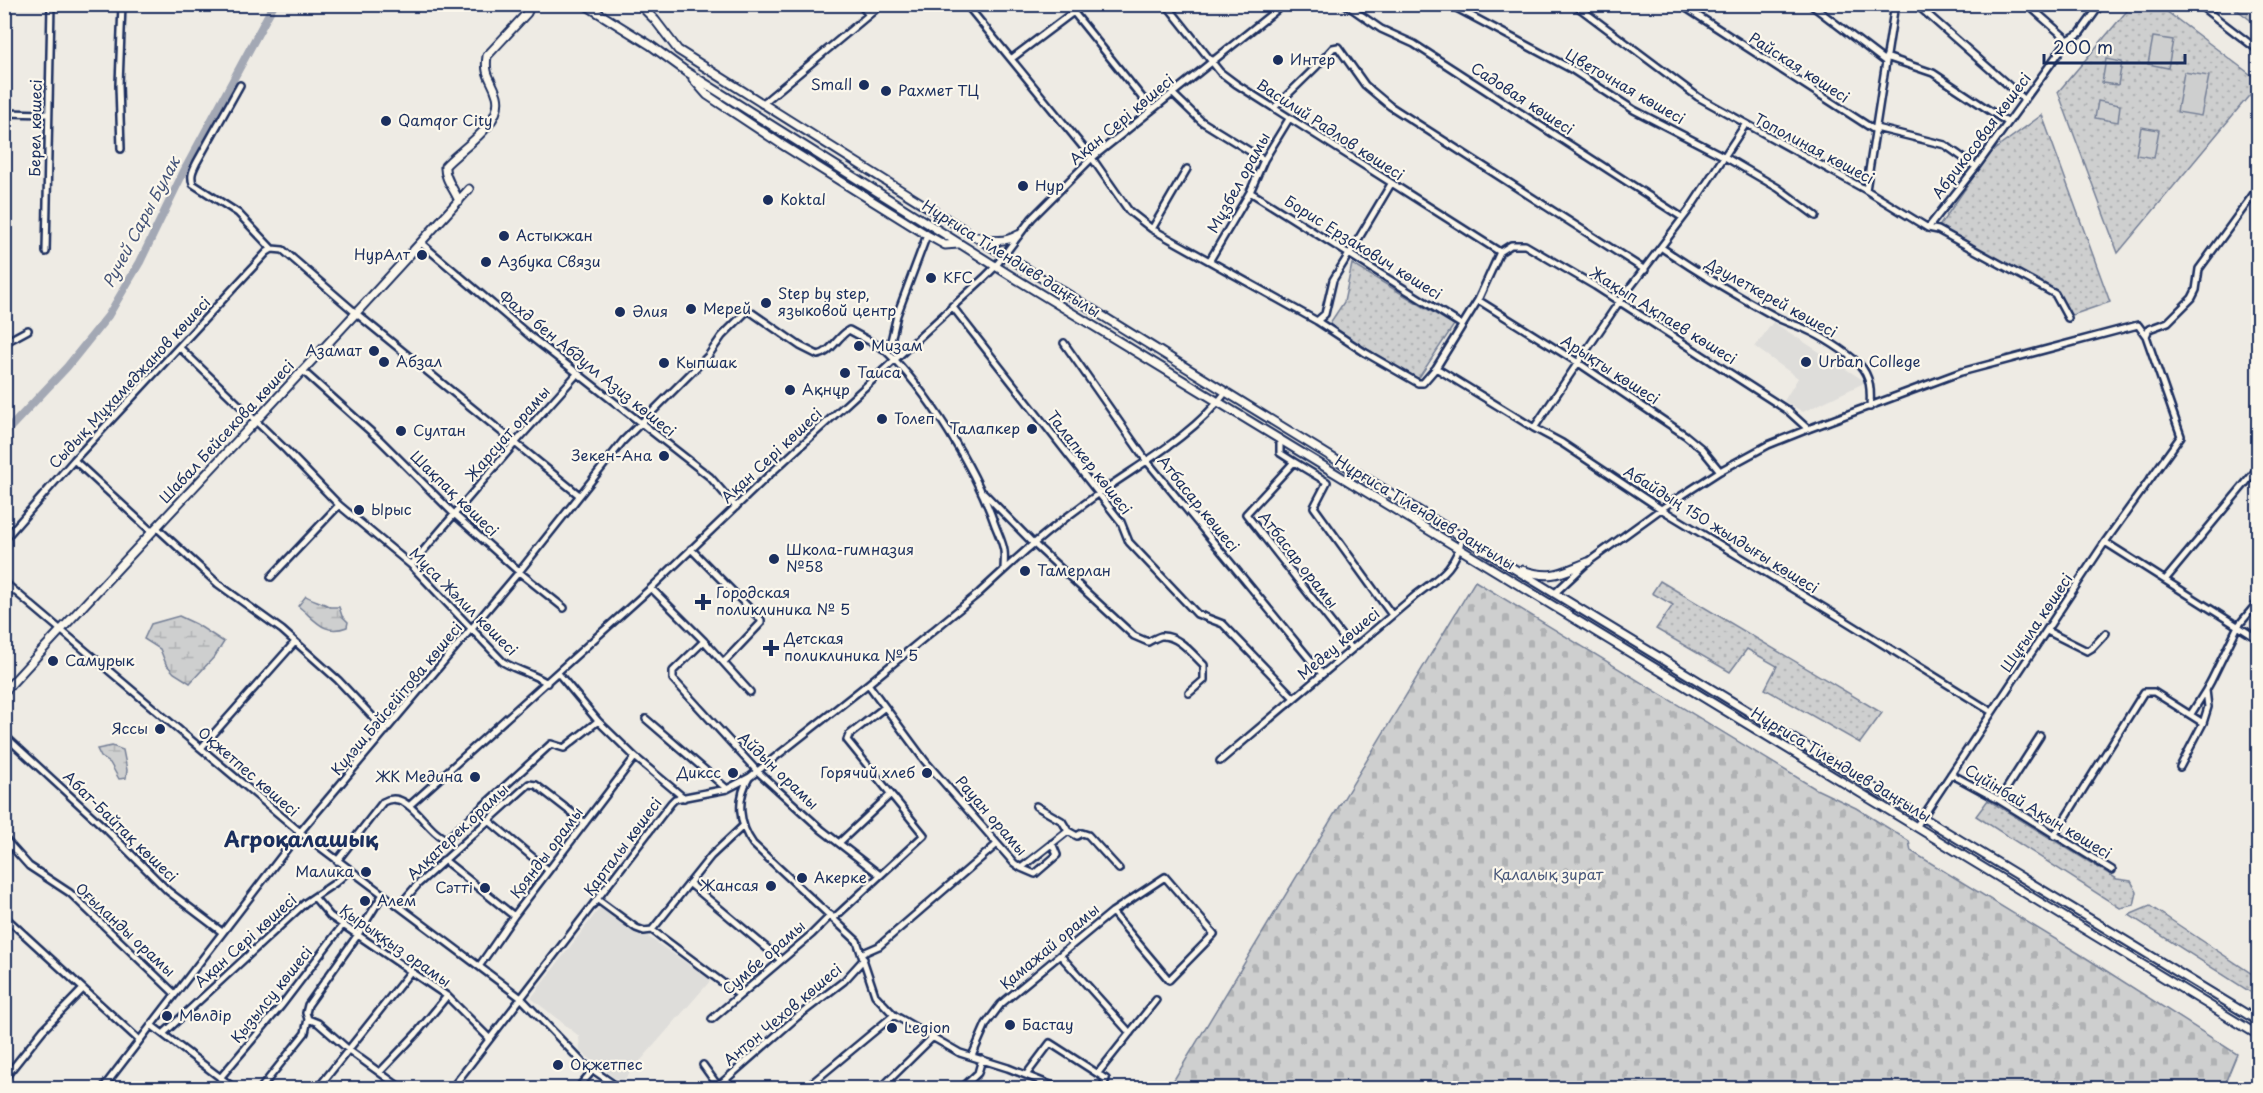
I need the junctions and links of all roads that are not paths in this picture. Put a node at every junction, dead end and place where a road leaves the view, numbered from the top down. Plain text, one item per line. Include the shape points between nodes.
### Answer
1 (51, 4) edge
2 (122, 4) edge
3 (531, 4) edge
4 (584, 4) edge
5 (639, 4) edge
6 (860, 4) edge
7 (882, 4) edge
8 (966, 4) edge
9 (1067, 4) edge
10 (1084, 4) edge
11 (1284, 4) edge
12 (1346, 4) edge
13 (1449, 4) edge
14 (1574, 4) edge
15 (1680, 4) edge
16 (1810, 4) edge
17 (1895, 4) edge
18 (1916, 4) edge
19 (2027, 4) edge
20 (2101, 4) edge
21 (2198, 4) edge
22 (1168, 5) edge
23 (1074, 12) junction
24 (869, 15) junction
25 (2068, 40) junction
26 (678, 50) junction
27 (2259, 50) edge
28 (1011, 59) junction
29 (1886, 59) junction
30 (670, 60) junction
31 (1212, 61) junction
32 (687, 72) junction
33 (240, 86) dead end
34 (1173, 94) junction
35 (2025, 100) junction
36 (762, 104) junction
37 (1274, 108) junction
38 (1152, 110) junction
39 (4, 113) edge
40 (47, 114) junction
41 (1289, 119) junction
42 (2007, 122) junction
43 (1744, 125) junction
44 (1876, 130) junction
45 (823, 142) junction
46 (121, 149) dead end
47 (814, 153) junction
48 (1725, 157) junction
49 (1092, 158) junction
50 (1264, 160) junction
51 (1976, 166) junction
52 (1187, 169) dead end
53 (1391, 184) junction
54 (2259, 188) edge
55 (469, 189) dead end
56 (1866, 190) junction
57 (1250, 192) junction
58 (459, 201) junction
59 (899, 206) junction
60 (1816, 216) dead end
61 (1683, 218) junction
62 (913, 227) junction
63 (1929, 228) junction
64 (1152, 229) junction
65 (969, 234) junction
66 (927, 235) junction
67 (1018, 235) junction
68 (421, 243) junction
69 (960, 244) junction
70 (1662, 248) junction
71 (275, 249) junction
72 (46, 252) dead end
73 (1500, 252) junction
74 (1349, 253) junction
75 (1004, 255) junction
76 (1210, 260) junction
77 (995, 267) junction
78 (1645, 270) junction
79 (1478, 300) junction
80 (1619, 302) junction
81 (952, 306) junction
82 (357, 314) junction
83 (2068, 318) dead end
84 (1317, 321) junction
85 (1462, 325) junction
86 (28, 330) dead end
87 (2146, 336) junction
88 (4, 343) edge
89 (1064, 343) dead end
90 (179, 347) junction
91 (884, 349) junction
92 (896, 359) junction
93 (1577, 362) junction
94 (1436, 368) junction
95 (303, 371) junction
96 (578, 373) junction
97 (1226, 392) junction
98 (1218, 402) junction
99 (1870, 407) junction
100 (255, 420) junction
101 (640, 422) junction
102 (1534, 428) junction
103 (1808, 429) junction
104 (1280, 440) junction
105 (516, 442) junction
106 (74, 460) junction
107 (1146, 460) junction
108 (1294, 462) junction
109 (2259, 468) edge
110 (1720, 471) junction
111 (983, 492) junction
112 (1098, 494) junction
113 (579, 495) junction
114 (339, 505) junction
115 (736, 507) junction
116 (1661, 509) junction
117 (454, 514) junction
118 (154, 530) junction
119 (1462, 537) junction
120 (4, 540) edge
121 (2105, 542) junction
122 (1033, 543) junction
123 (691, 549) junction
124 (1460, 549) junction
125 (1588, 562) junction
126 (411, 566) junction
127 (1512, 567) junction
128 (1004, 570) junction
129 (519, 572) junction
130 (271, 577) dead end
131 (2165, 580) junction
132 (4, 582) edge
133 (651, 588) junction
134 (1555, 593) junction
135 (2259, 602) edge
136 (564, 608) dead end
137 (1392, 615) junction
138 (2238, 626) junction
139 (471, 629) junction
140 (61, 630) junction
141 (2047, 630) junction
142 (2106, 633) dead end
143 (2258, 636) edge
144 (704, 640) junction
145 (295, 642) junction
146 (1352, 649) junction
147 (724, 662) junction
148 (558, 673) junction
149 (1322, 674) junction
150 (547, 683) junction
151 (868, 684) junction
152 (2206, 690) junction
153 (4, 692) edge
154 (750, 692) dead end
155 (1189, 693) dead end
156 (1294, 698) junction
157 (885, 707) junction
158 (1992, 712) junction
159 (2191, 714) junction
160 (646, 720) dead end
161 (598, 721) junction
162 (2203, 723) junction
163 (386, 731) junction
164 (4, 735) edge
165 (2040, 736) dead end
166 (201, 748) junction
167 (635, 757) junction
168 (1220, 761) dead end
169 (2180, 767) dead end
170 (757, 771) junction
171 (1951, 774) junction
172 (750, 777) junction
173 (727, 789) junction
174 (890, 795) junction
175 (684, 798) junction
176 (1999, 801) junction
177 (409, 806) junction
178 (1035, 806) dead end
179 (1923, 817) junction
180 (488, 820) junction
181 (585, 823) junction
182 (743, 826) junction
183 (1916, 827) junction
184 (1068, 831) junction
185 (300, 832) junction
186 (2054, 836) junction
187 (4, 838) edge
188 (840, 842) junction
189 (1052, 843) junction
190 (996, 845) junction
191 (444, 860) junction
192 (337, 861) junction
193 (1021, 868) junction
194 (1119, 869) dead end
195 (350, 870) junction
196 (548, 870) junction
197 (2112, 870) dead end
198 (880, 875) junction
199 (689, 883) junction
200 (383, 894) junction
201 (314, 897) junction
202 (598, 900) junction
203 (399, 906) junction
204 (1112, 912) junction
205 (4, 916) edge
206 (514, 916) junction
207 (833, 916) junction
208 (342, 926) junction
209 (652, 930) junction
210 (222, 932) junction
211 (357, 936) junction
212 (1060, 955) junction
213 (863, 956) junction
214 (781, 960) junction
215 (480, 965) junction
216 (411, 971) junction
217 (83, 989) junction
218 (175, 993) junction
219 (739, 995) junction
220 (447, 996) junction
221 (521, 998) junction
222 (1156, 1000) dead end
223 (894, 1015) junction
224 (307, 1016) junction
225 (712, 1019) dead end
226 (2259, 1021) edge
227 (151, 1026) junction
228 (1130, 1033) junction
229 (163, 1034) junction
230 (2259, 1035) edge
231 (489, 1038) junction
232 (932, 1038) junction
233 (139, 1040) junction
234 (350, 1051) junction
235 (972, 1056) junction
236 (982, 1059) junction
237 (703, 1065) dead end
238 (592, 1070) junction
239 (380, 1072) junction
240 (1098, 1073) junction
241 (1026, 1075) junction
242 (220, 1078) junction
243 (4, 1079) edge
244 (1047, 1086) edge
245 (717, 1087) edge
246 (103, 1089) edge
247 (234, 1089) edge
248 (261, 1089) edge
249 (318, 1089) edge
250 (401, 1089) edge
251 (452, 1089) edge
252 (578, 1089) edge
253 (619, 1089) edge
254 (806, 1089) edge
255 (881, 1089) edge
256 (962, 1089) edge
257 (1058, 1089) edge
258 (1102, 1089) edge

1 - 40 street, Берел көшесі
2 - 46 street
3 - 58 main road via 487,56 487,76 498,104 493,120 445,166 446,177
4 - 30 main road, Нұрғиса Тілендиев даңғылы
5 - 26 main road, Нұрғиса Тілендиев даңғылы
6 - 24 street
7 - 24 street
8 - 28 street
9 - 23 street
10 - 23 street
11 - 31 street, Ақан Сері көшесі
12 - 61 street, Садовая көшесі
13 - 48 street, Цветочная көшесі via 1571,69 1634,110
14 - 43 street, Тополиная көшесі via 1698,98
15 - 44 street, Райская көшесі
16 - 29 street
17 - 29 street
18 - 35 street
19 - 25 street
20 - 25 street, Абрикосовая көшесі via 2080,33
21 - 27 street
22 - 31 street, Василий Радлов көшесі
23 - 28 street
23 - 38 street
24 - 36 street
25 - 35 street, Абрикосовая көшесі
26 - 30 main road
26 - 36 main road, Нұрғиса Тілендиев даңғылы
28 - 49 street
29 - 42 street via 1933,73
29 - 44 street
30 - 32 main road, Нұрғиса Тілендиев даңғылы
31 - 34 street, Ақан Сері көшесі
31 - 37 street, Василий Радлов көшесі via 1220,72
32 - 47 main road, Нұрғиса Тілендиев даңғылы
32 - 62 main road via 707,95
33 - 71 street via 197,162 192,180 238,213
34 - 38 street, Ақан Сері көшесі
34 - 50 street via 1201,121
35 - 42 street, Абрикосовая көшесі
36 - 45 main road, Нұрғиса Тілендиев даңғылы
37 - 41 street, Василий Радлов көшесі
37 - 78 street via 1338,46 1365,85 1390,106
38 - 49 street, Ақан Сері көшесі
39 - 40 street
40 - 72 street, Берел көшесі
41 - 50 street, Мұзбел орамы
41 - 53 street, Василий Радлов көшесі
42 - 51 street, Абрикосовая көшесі
43 - 48 street
43 - 56 street, Тополиная көшесі
44 - 51 street via 1887,129 1945,145
44 - 56 street
45 - 47 main road
45 - 65 main road, Нұрғиса Тілендиев даңғылы
47 - 59 main road, Нұрғиса Тілендиев даңғылы
48 - 60 street, Цветочная көшесі
48 - 61 street
49 - 64 street via 1129,211
49 - 67 street, Ақан Сері көшесі
50 - 57 street, Мұзбел орамы
51 - 63 street, Абрикосовая көшесі
52 - 64 street
53 - 73 street, Василий Радлов көшесі
53 - 74 street
54 - 87 street via 2199,268 2195,294 2168,322 2149,329
55 - 58 main road, Шабал Бейсекова көшесі
56 - 63 street, Тополиная көшесі
57 - 74 street, Борис Ерзакович көшесі
57 - 76 street, Мұзбел орамы
58 - 68 main road, Шабал Бейсекова көшесі
59 - 62 main road
59 - 69 main road, Нұрғиса Тілендиев даңғылы
61 - 70 street
62 - 66 main road
63 - 83 street, Тополиная көшесі via 2055,294
64 - 76 street
65 - 67 main road via 998,242
65 - 75 main road, Нұрғиса Тілендиев даңғылы
66 - 69 main road via 945,245
66 - 91 street via 891,341
67 - 75 street, Ақан Сері көшесі
68 - 82 main road, Шабал Бейсекова көшесі
68 - 96 street, Фахд бен Абдулл Азиз көшесі
69 - 77 main road, Нұрғиса Тілендиев даңғылы
70 - 78 street
70 - 99 street, Дәулеткерей көшесі via 1749,302 1847,355 1867,376
71 - 82 street via 283,250
71 - 90 street, Сыдық Мұхамеджанов көшесі via 267,252
73 - 79 street
73 - 80 street, Жақып Ақпаев көшесі via 1511,245 1525,245
74 - 84 street via 1332,280 1325,314
74 - 85 street, Борис Ерзакович көшесі
75 - 77 street, Ақан Сері көшесі
75 - 97 main road, Нұрғиса Тілендиев даңғылы
76 - 84 street
77 - 81 street, Ақан Сері көшесі
77 - 98 main road, Нұрғиса Тілендиев даңғылы
78 - 80 street
79 - 85 street
79 - 93 street, Арықты көшесі
80 - 93 street
80 - 103 street, Жақып Ақпаев көшесі via 1787,410
81 - 92 street, Ақан Сері көшесі
81 - 112 street, Талапкер көшесі
82 - 95 main road, Шабал Бейсекова көшесі
82 - 105 street
84 - 94 street via 1418,382 1425,381
85 - 94 street
86 - 88 street
87 - 99 street via 2139,325 1961,372
87 - 121 street, Шұғыла көшесі via 2181,436
89 - 107 street, Атбасар көшесі
90 - 100 street, Мұса Жәлил көшесі
90 - 106 street, Сыдық Мұхамеджанов көшесі
91 - 92 street
91 - 101 street, Күләш Бәйсейітова көшесі via 849,330 840,335 828,352 812,354 748,310 660,406
92 - 111 street via 951,436
92 - 115 street, Ақан Сері көшесі
93 - 102 street
93 - 110 street, Арықты көшесі via 1685,435
94 - 102 street, Абайдың 150 жылдығы көшесі
95 - 100 main road, Шабал Бейсекова көшесі
95 - 117 street, Шақпақ көшесі
96 - 101 street, Фахд бен Абдулл Азиз көшесі
96 - 105 street, Жарсуат орамы
97 - 98 street, Қарталы көшесі
97 - 119 main road, Нұрғиса Тілендиев даңғылы
98 - 104 main road, Нұрғиса Тілендиев даңғылы
98 - 107 street, Қарталы көшесі via 1207,416
99 - 103 street
100 - 114 street, Мұса Жәлил көшесі
100 - 118 main road, Шабал Бейсекова көшесі
101 - 113 street, Күләш Бәйсейітова көшесі
101 - 115 street, Фахд бен Абдулл Азиз көшесі via 710,477
102 - 116 street, Абайдың 150 жылдығы көшесі
103 - 110 street
104 - 108 street via 1280,453
104 - 124 main road, Нұрғиса Тілендиев даңғылы
105 - 113 street
105 - 117 street, Жарсуат орамы
106 - 118 street
106 - 120 street, Сыдық Мұхамеджанов көшесі
107 - 112 street, Қарталы көшесі
107 - 149 street, Атбасар көшесі
108 - 137 street via 1327,482 1314,507
108 - 146 street, Атбасар орамы via 1246,514
109 - 131 street
110 - 116 street
111 - 122 street
111 - 128 street via 1005,551
112 - 122 street, Қарталы көшесі
112 - 156 street, Талапкер көшесі via 1121,522 1129,542 1197,614 1223,624
113 - 129 street, Күләш Бәйсейітова көшесі
114 - 126 street, Мұса Жәлил көшесі
114 - 130 street
115 - 123 street, Ақан Сері көшесі
116 - 125 street
116 - 158 street, Абайдың 150 жылдығы көшесі
117 - 126 street, Жарсуат орамы
117 - 129 street, Шақпақ көшесі
118 - 140 main road, Шабал Бейсекова көшесі
118 - 145 street
119 - 124 street, Медеу көшесі
119 - 127 main road, Нұрғиса Тілендиев даңғылы
121 - 131 street
121 - 141 street, Шұғыла көшесі
122 - 128 street, Қарталы көшесі
122 - 155 street via 1134,636 1148,642 1161,636 1176,640 1204,665 1204,680
123 - 133 street, Ақан Сері көшесі
123 - 147 street via 761,620
124 - 137 street, Медеу көшесі via 1448,571
124 - 183 main road, Нұрғиса Тілендиев даңғылы
125 - 127 main road via 1544,576
125 - 134 street
126 - 139 street, Мұса Жәлил көшесі
127 - 134 main road, Нұрғиса Тілендиев даңғылы
128 - 151 street, Қарталы көшесі
129 - 136 street, Шақпақ көшесі
129 - 139 street, Күләш Бәйсейітова көшесі
131 - 138 street
132 - 140 street, Оқжетпес көшесі
133 - 144 street
133 - 148 street, Ақан Сері көшесі
134 - 179 main road, Нұрғиса Тілендиев даңғылы
135 - 138 street
137 - 146 street, Медеу көшесі
138 - 143 street
138 - 152 street
139 - 150 street, Мұса Жәлил көшесі via 503,662
139 - 163 street, Күләш Бәйсейітова көшесі
140 - 153 main road, Шабал Бейсекова көшесі
140 - 166 street, Оқжетпес көшесі
141 - 142 street via 2087,651
141 - 158 street, Шұғыла көшесі
144 - 147 street
144 - 170 street, Айдын орамы via 673,672 673,679
145 - 163 street
145 - 166 street
146 - 149 street, Медеу көшесі
147 - 154 street
148 - 150 street, Ақан Сері көшесі
148 - 161 street
149 - 156 street, Медеу көшесі
150 - 177 street, Ақан Сері көшесі
151 - 157 street, Рауан орамы
151 - 170 street, Қарталы көшесі
152 - 159 street
152 - 162 street via 2208,707
156 - 168 street, Медеу көшесі
157 - 174 street via 847,738
157 - 190 street, Рауан орамы
158 - 171 street, Шұғыла көшесі
159 - 162 street
159 - 186 street via 2154,692 2144,693
160 - 173 street
161 - 167 street
161 - 177 street via 564,748 551,744 447,839
162 - 169 street
163 - 185 street, Күләш Бәйсейітова көшесі
164 - 210 street, Абат-Байтақ көшесі via 168,891
165 - 176 street
166 - 185 street, Оқжетпес көшесі
167 - 175 street
167 - 181 street, Қоянды орамы
170 - 172 street, Қарталы көшесі
170 - 188 street, Айдын орамы
171 - 176 street, Сүйінбай Ақын көшесі
171 - 179 street, Шұғыла көшесі
172 - 173 street, Қарталы көшесі
172 - 182 street via 741,805
173 - 175 street, Қарталы көшесі
174 - 188 street
174 - 198 street, Сумбе орамы via 924,836
175 - 202 street, Қарталы көшесі via 671,803
176 - 186 street, Сүйінбай Ақын көшесі
177 - 192 street via 400,800 383,802
178 - 184 street via 1062,821
179 - 183 street, Шұғыла көшесі
179 - 226 main road, Нұрғиса Тілендиев даңғылы
180 - 181 street, Алқатерек орамы via 526,785 537,785
180 - 191 street, Алқатерек орамы
180 - 196 street
181 - 196 street, Қоянды орамы
182 - 199 street
182 - 207 street via 753,844
183 - 230 main road, Нұрғиса Тілендиев даңғылы
184 - 189 street, Рауан орамы
184 - 194 street via 1077,836 1088,835
185 - 192 street, Оқжетпес көшесі
185 - 210 street, Күләш Бәйсейітова көшесі
186 - 197 street, Сүйінбай Ақын көшесі
187 - 218 street, Оғыланды орамы via 29,866 70,893
188 - 198 street, Айдын орамы
189 - 193 street, Рауан орамы
189 - 193 street via 1057,855 1035,874
190 - 193 street, Рауан орамы
190 - 213 street, Антон Чехов көшесі
191 - 203 street, Алқатерек орамы
191 - 206 street
192 - 195 street, Оқжетпес көшесі
195 - 200 street, Оқжетпес көшесі
195 - 201 street, Ақан Сері көшесі
196 - 206 street, Қоянды орамы
198 - 207 street, Сумбе орамы
199 - 209 street
199 - 214 street
200 - 203 street, Оқжетпес көшесі
200 - 211 street
201 - 208 street, Қырыққыз орамы
201 - 229 street, Ақан Сері көшесі
202 - 209 street via 636,928
202 - 221 street, Қарталы көшесі
203 - 215 street, Оқжетпес көшесі
204 - 204 street, Қамажай орамы via 1169,980 1214,934 1165,877
204 - 212 street, Қамажай орамы
205 - 217 street
206 - 215 street, Қоянды орамы
207 - 213 street via 857,941
207 - 214 street, Сумбе орамы
208 - 211 street, Қырыққыз орамы
208 - 242 street, Қызылсу көшесі
209 - 219 street
210 - 218 street, Күләш Бәйсейітова көшесі
211 - 216 street, Қырыққыз орамы
211 - 224 street via 308,1005
212 - 228 street
212 - 235 street, Қамажай орамы via 1001,1004 986,1024
213 - 223 street via 875,995
213 - 245 street, Антон Чехов көшесі via 844,981
214 - 219 street, Сумбе орамы
215 - 221 street, Оқжетпес көшесі
216 - 220 street, Қырыққыз орамы
216 - 234 street
217 - 233 street
217 - 243 street via 43,1030
218 - 227 street, Күләш Бәйсейітова көшесі
219 - 225 street, Сумбе орамы
220 - 231 street, Қырыққыз орамы
220 - 239 street
221 - 231 street, Қарталы көшесі
221 - 238 street, Оқжетпес көшесі
222 - 228 street
223 - 232 street
223 - 254 street
224 - 234 street
224 - 248 street via 305,1033
227 - 229 street
227 - 233 street, Күләш Бәйсейітова көшесі
228 - 240 street
229 - 242 street
231 - 251 street, Қарталы көшесі
232 - 235 street
232 - 255 street
233 - 246 street, Күләш Бәйсейітова көшесі
234 - 239 street
234 - 249 street
235 - 236 street
236 - 241 street
236 - 256 street via 978,1073
237 - 245 street
238 - 252 street
238 - 253 street, Оқжетпес көшесі
239 - 250 street
240 - 241 street via 1050,1043
240 - 258 street via 1107,1079
241 - 244 street
242 - 247 street
244 - 257 street

